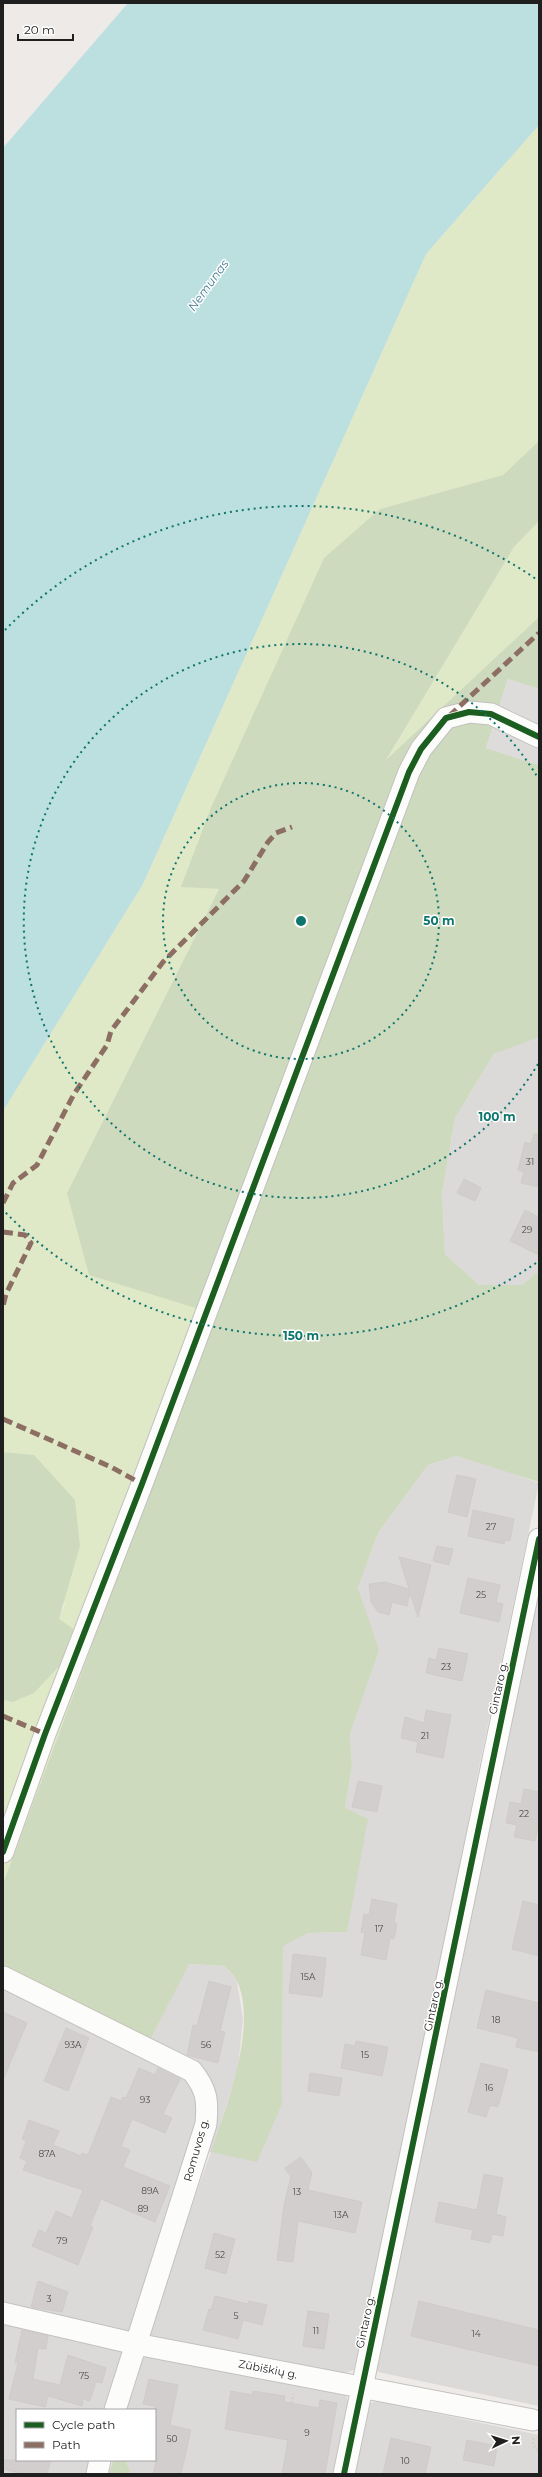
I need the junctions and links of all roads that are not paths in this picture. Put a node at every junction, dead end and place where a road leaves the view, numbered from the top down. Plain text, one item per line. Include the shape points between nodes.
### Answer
1 (539, 737) edge
2 (539, 1539) edge
3 (3, 1852) edge
4 (3, 1977) edge
5 (3, 2313) edge
6 (136, 2344) junction
7 (362, 2387) junction
8 (115, 2409) edge
9 (533, 2420) dead end
10 (100, 2461) edge
11 (97, 2474) edge
12 (344, 2474) edge

1 - 3 street via 492,714 469,712 446,718 420,749 409,772 142,1484 45,1734
2 - 7 street, Gintaro g.
4 - 6 street, Romuvos g. via 192,2071 203,2086 208,2103 206,2124
5 - 6 street, Zūbiškių g.
6 - 7 street, Zūbiškių g.
6 - 8 street, Romuvos g.
7 - 9 street, Zūbiškių g.
7 - 12 street, Gintaro g.
10 - 11 street

